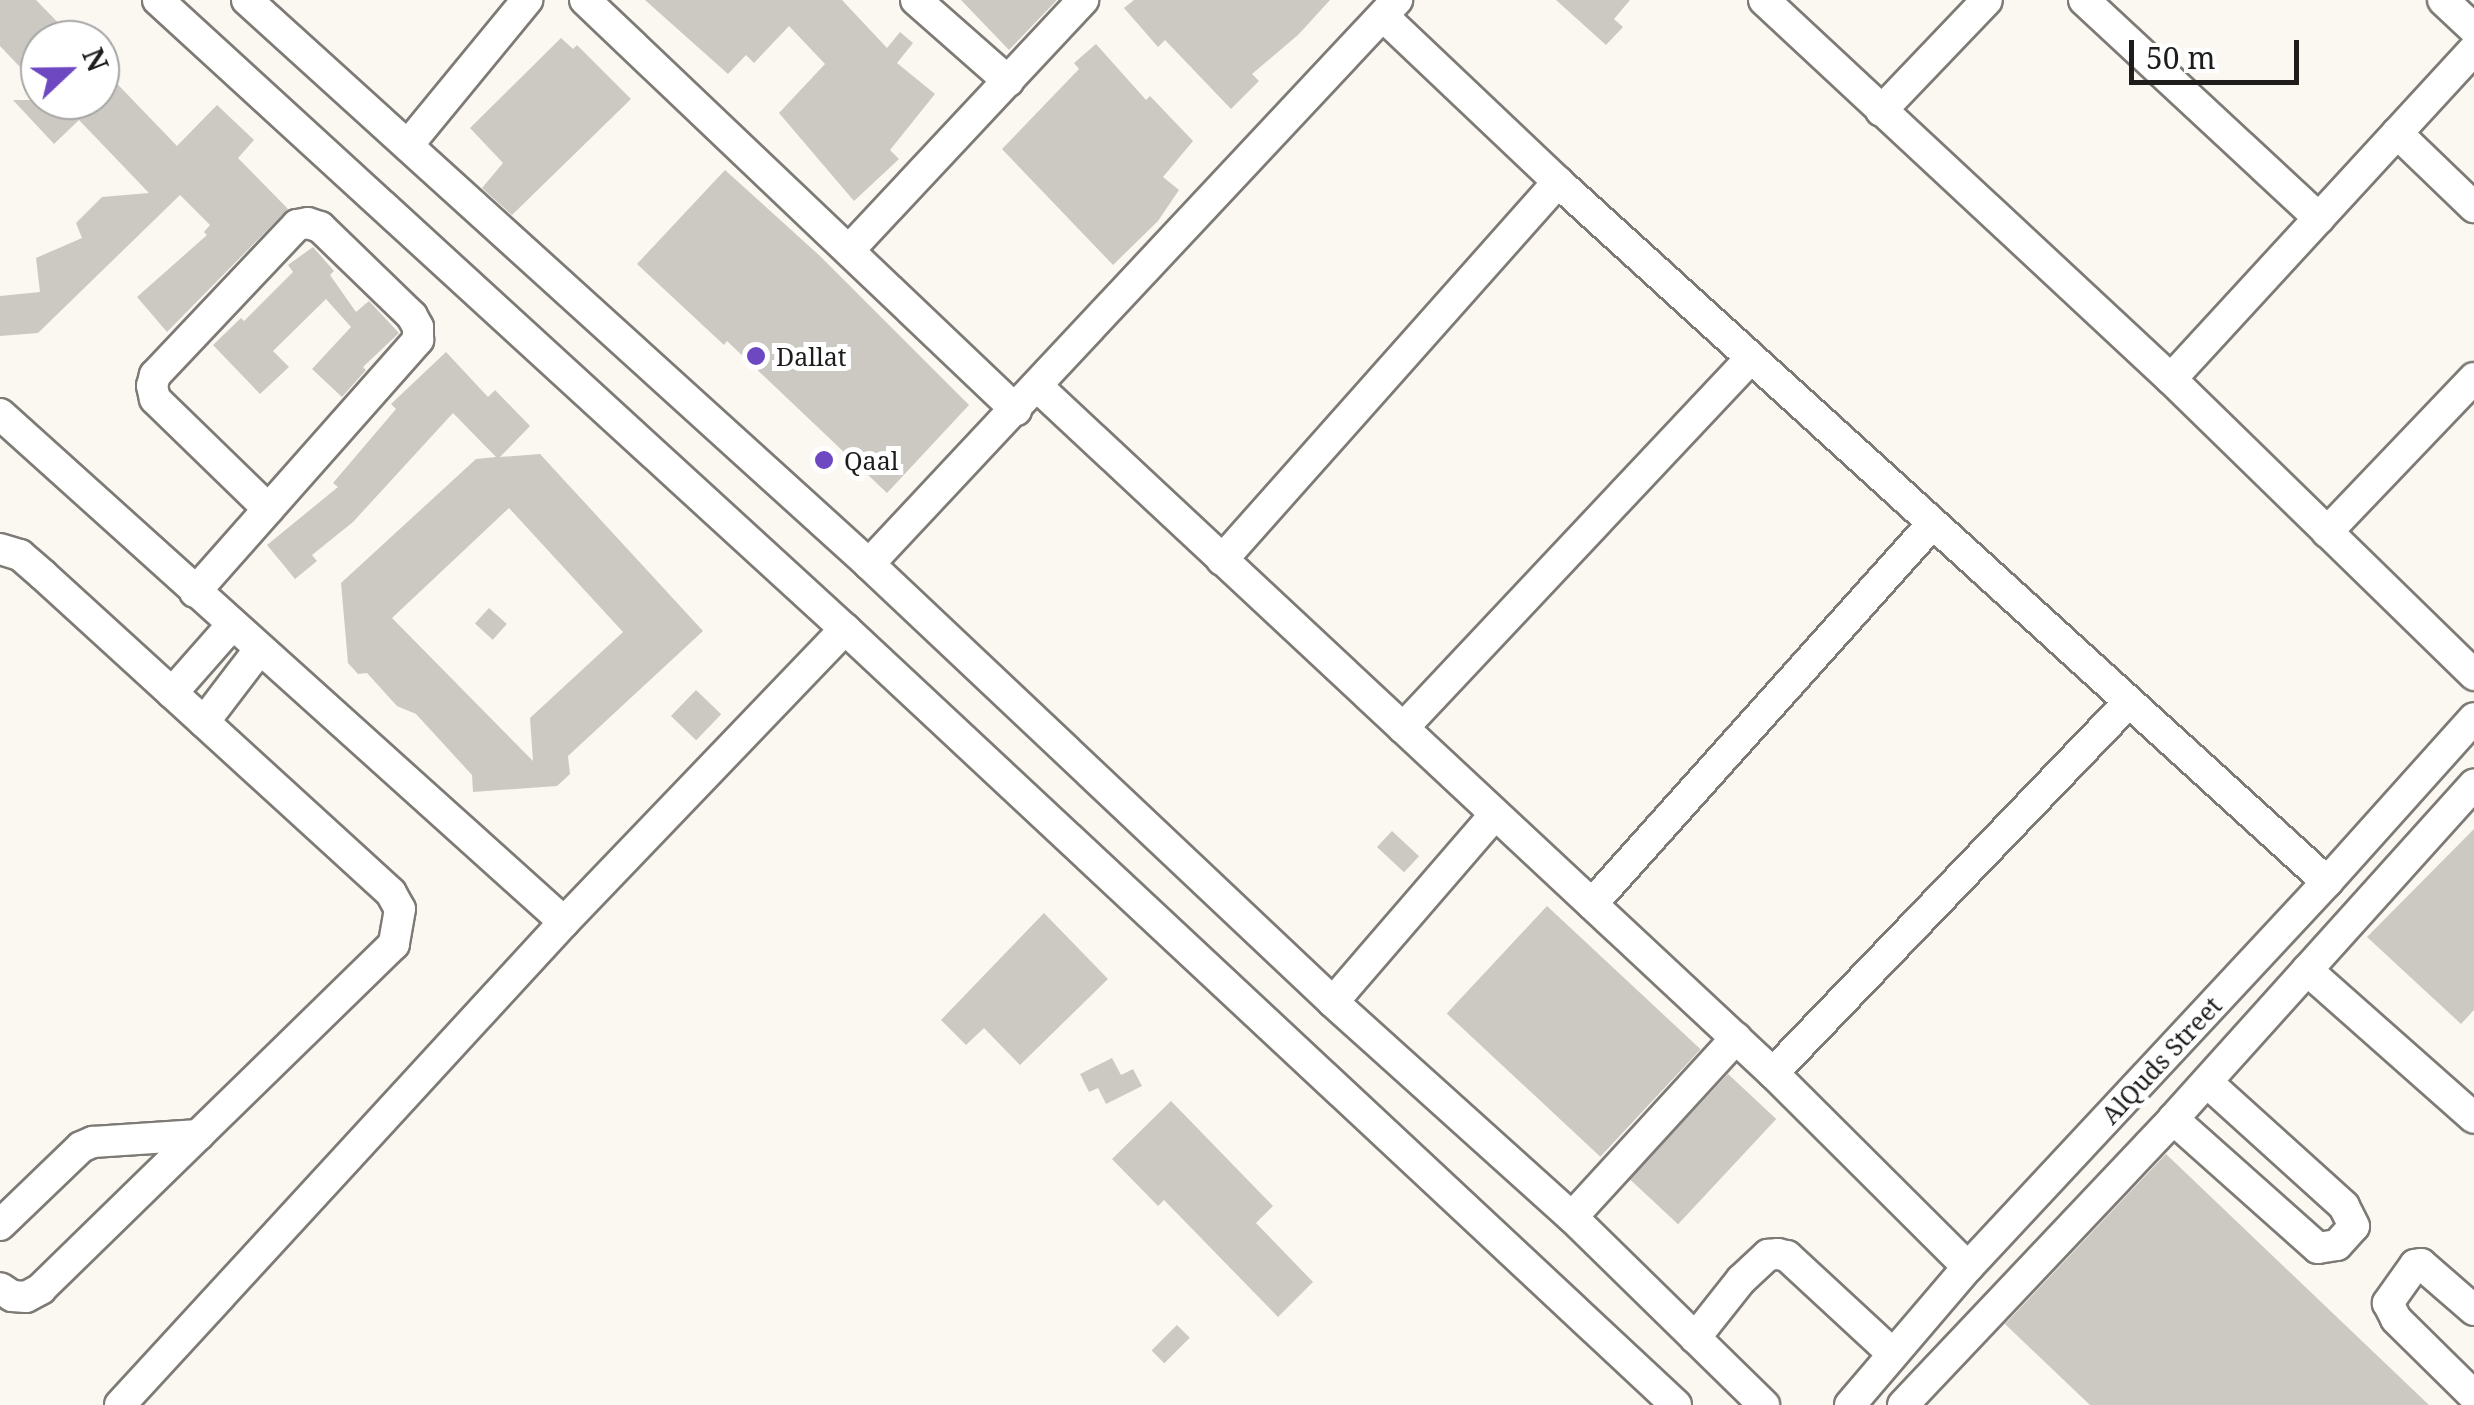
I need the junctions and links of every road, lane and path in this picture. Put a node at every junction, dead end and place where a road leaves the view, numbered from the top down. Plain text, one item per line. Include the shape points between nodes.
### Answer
1 (158, 0) edge
2 (247, 0) edge
3 (527, 0) edge
4 (586, 0) edge
5 (916, 0) edge
6 (1083, 0) edge
7 (1764, 0) edge
8 (1987, 0) edge
9 (2084, 0) edge
10 (2443, 0) edge
11 (1390, 8) edge
12 (2474, 29) edge
13 (2474, 49) edge
14 (1008, 81) junction
15 (1881, 112) junction
16 (2397, 133) junction
17 (408, 145) junction
18 (1558, 182) junction
19 (2474, 207) edge
20 (2318, 218) junction
21 (851, 248) junction
22 (1752, 358) junction
23 (2474, 378) edge
24 (2171, 379) junction
25 (1038, 386) junction
26 (1016, 410) junction
27 (0, 414) edge
28 (268, 509) junction
29 (1933, 523) junction
30 (2328, 532) junction
31 (0, 549) edge
32 (1222, 560) junction
33 (869, 564) junction
34 (195, 592) junction
35 (232, 625) junction
36 (845, 629) junction
37 (259, 650) junction
38 (2474, 675) edge
39 (172, 693) junction
40 (2129, 702) junction
41 (2474, 718) edge
42 (204, 722) junction
43 (1403, 728) junction
44 (2474, 784) edge
45 (1495, 814) junction
46 (2328, 882) junction
47 (1592, 904) junction
48 (564, 922) junction
49 (2308, 970) junction
50 (1333, 1002) junction
51 (1736, 1038) junction
52 (1773, 1073) junction
53 (2206, 1082) junction
54 (2474, 1118) edge
55 (2173, 1119) junction
56 (200, 1134) junction
57 (1572, 1217) junction
58 (0, 1225) edge
59 (1968, 1267) junction
60 (0, 1288) edge
61 (2474, 1310) edge
62 (1695, 1338) junction
63 (1893, 1354) junction
64 (2474, 1396) edge
65 (120, 1405) edge
66 (1676, 1405) edge
67 (1764, 1405) edge
68 (1850, 1405) edge
69 (1903, 1405) edge

1 - 36 street
2 - 17 street
3 - 17 street
4 - 21 street
5 - 14 street
6 - 14 street
7 - 15 street
8 - 15 street
9 - 20 street
10 - 12 street
11 - 18 street
11 - 25 street
13 - 16 street
14 - 21 street
15 - 24 street
16 - 19 street
16 - 20 street
17 - 33 street
18 - 22 street
18 - 32 street
20 - 24 street
21 - 26 street
22 - 29 street
22 - 43 street
23 - 30 street
24 - 30 street
25 - 26 street
25 - 32 street
26 - 33 street
27 - 34 street
28 - 28 street via 418,340 412,316 320,227 308,223 297,226 155,375 152,386 155,398
28 - 34 street
29 - 40 street
29 - 47 street
30 - 38 street
31 - 39 street via 20,555
32 - 43 street
33 - 50 street
34 - 35 street
35 - 37 street
35 - 39 street
36 - 48 street
36 - 66 street
37 - 42 street
37 - 48 street
39 - 42 street
40 - 46 street
40 - 52 street
41 - 46 street, AlQuds Street
42 - 56 street via 391,892 400,910 394,944
43 - 45 street
44 - 49 street, AlQuds Street
45 - 47 street
45 - 50 street
46 - 59 street, AlQuds Street
47 - 51 street
48 - 65 street
49 - 53 street, AlQuds Street
49 - 54 street
50 - 57 street
51 - 52 street
51 - 57 street
52 - 59 street
53 - 55 street, AlQuds Street
53 - 55 street via 2344,1206 2354,1226 2338,1245 2318,1248
55 - 69 street, AlQuds Street
56 - 58 street via 81,1147
56 - 60 street via 42,1289 26,1297
57 - 62 street
59 - 63 street, AlQuds Street
61 - 64 street via 2421,1264 2388,1303
62 - 63 street via 1741,1280 1778,1254
62 - 67 street
63 - 68 street, AlQuds Street

